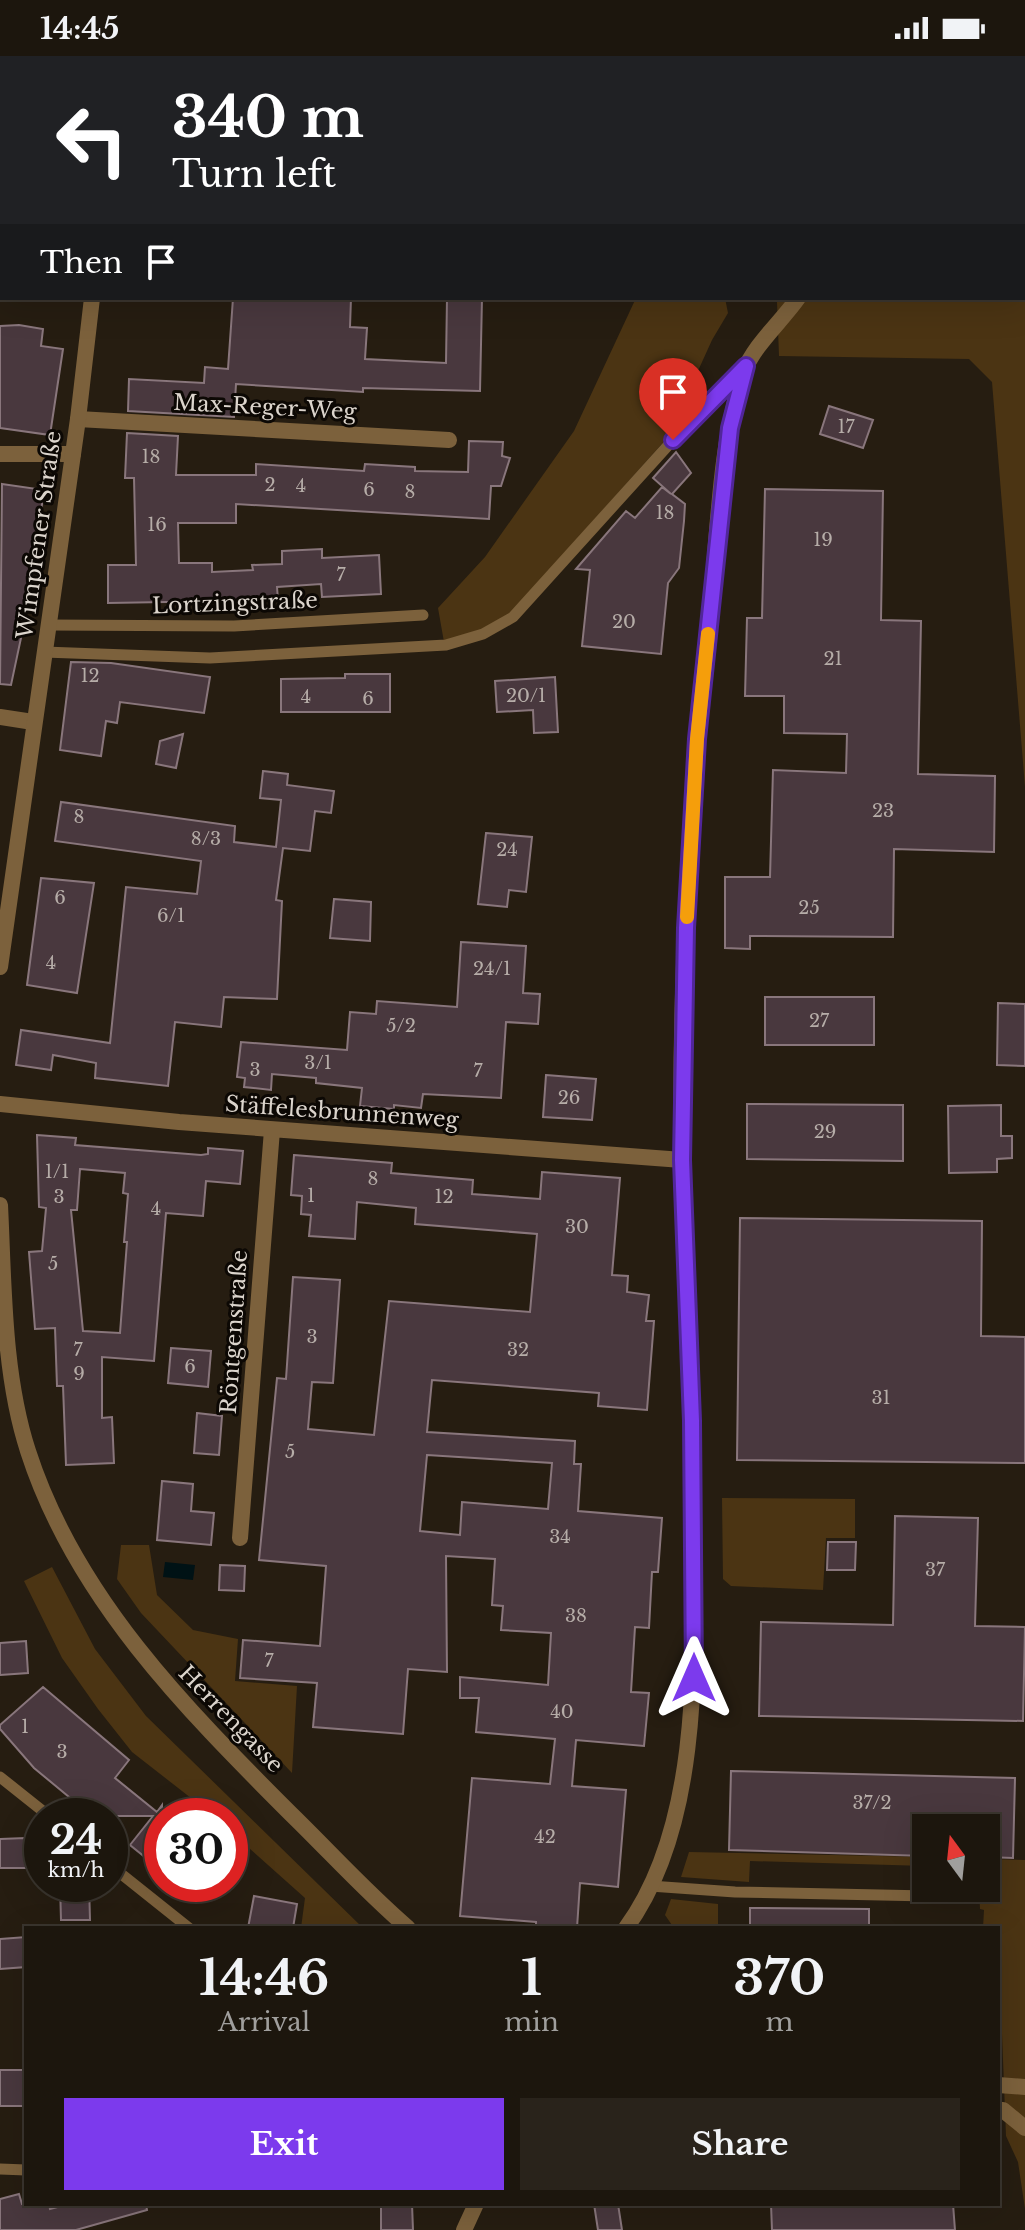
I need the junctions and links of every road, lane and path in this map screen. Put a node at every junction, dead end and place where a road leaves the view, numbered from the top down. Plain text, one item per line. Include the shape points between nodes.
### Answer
1 (92, 300) edge
2 (796, 300) edge
3 (746, 366) junction
4 (78, 419) junction
5 (449, 440) dead end
6 (0, 454) edge
7 (73, 454) junction
8 (423, 615) dead end
9 (48, 625) junction
10 (44, 652) junction
11 (0, 717) edge
12 (33, 722) junction
13 (0, 967) edge
14 (0, 1104) edge
15 (272, 1130) junction
16 (682, 1160) junction
17 (0, 1205) edge
18 (240, 1538) dead end
19 (0, 1777) edge
20 (26, 1798) edge
21 (128, 1879) edge
22 (650, 1886) junction
23 (912, 1896) edge
24 (631, 1923) edge
25 (186, 1926) edge
26 (406, 1926) edge
27 (1000, 2085) edge
28 (1025, 2087) edge
29 (1025, 2109) edge
30 (1000, 2110) edge
31 (1025, 2128) edge
32 (0, 2169) edge
33 (24, 2170) edge
34 (475, 2206) edge
35 (464, 2230) edge

1 - 4 street, Wimpfener Straße
2 - 3 street
3 - 10 lane via 513,617 483,634 446,645 210,658
3 - 16 street via 730,428 697,739 686,928
4 - 5 street, Max-Reger-Weg
4 - 7 street, Wimpfener Straße
6 - 7 street
7 - 9 street, Wimpfener Straße
8 - 9 lane, Lortzingstraße via 234,626
9 - 10 street, Wimpfener Straße
10 - 12 street, Wimpfener Straße
11 - 12 street
12 - 13 street, Wimpfener Straße
14 - 15 street, Stäffelesbrunnenweg
15 - 16 street, Stäffelesbrunnenweg
15 - 18 street, Röntgenstraße
16 - 22 street via 694,1678 678,1807
17 - 26 street, Herrengasse via 14,1381 26,1448 51,1516 141,1655
19 - 20 lane
21 - 25 lane
22 - 23 lane
22 - 24 street
27 - 28 street
29 - 30 street
30 - 31 street
32 - 33 lane
34 - 35 street

